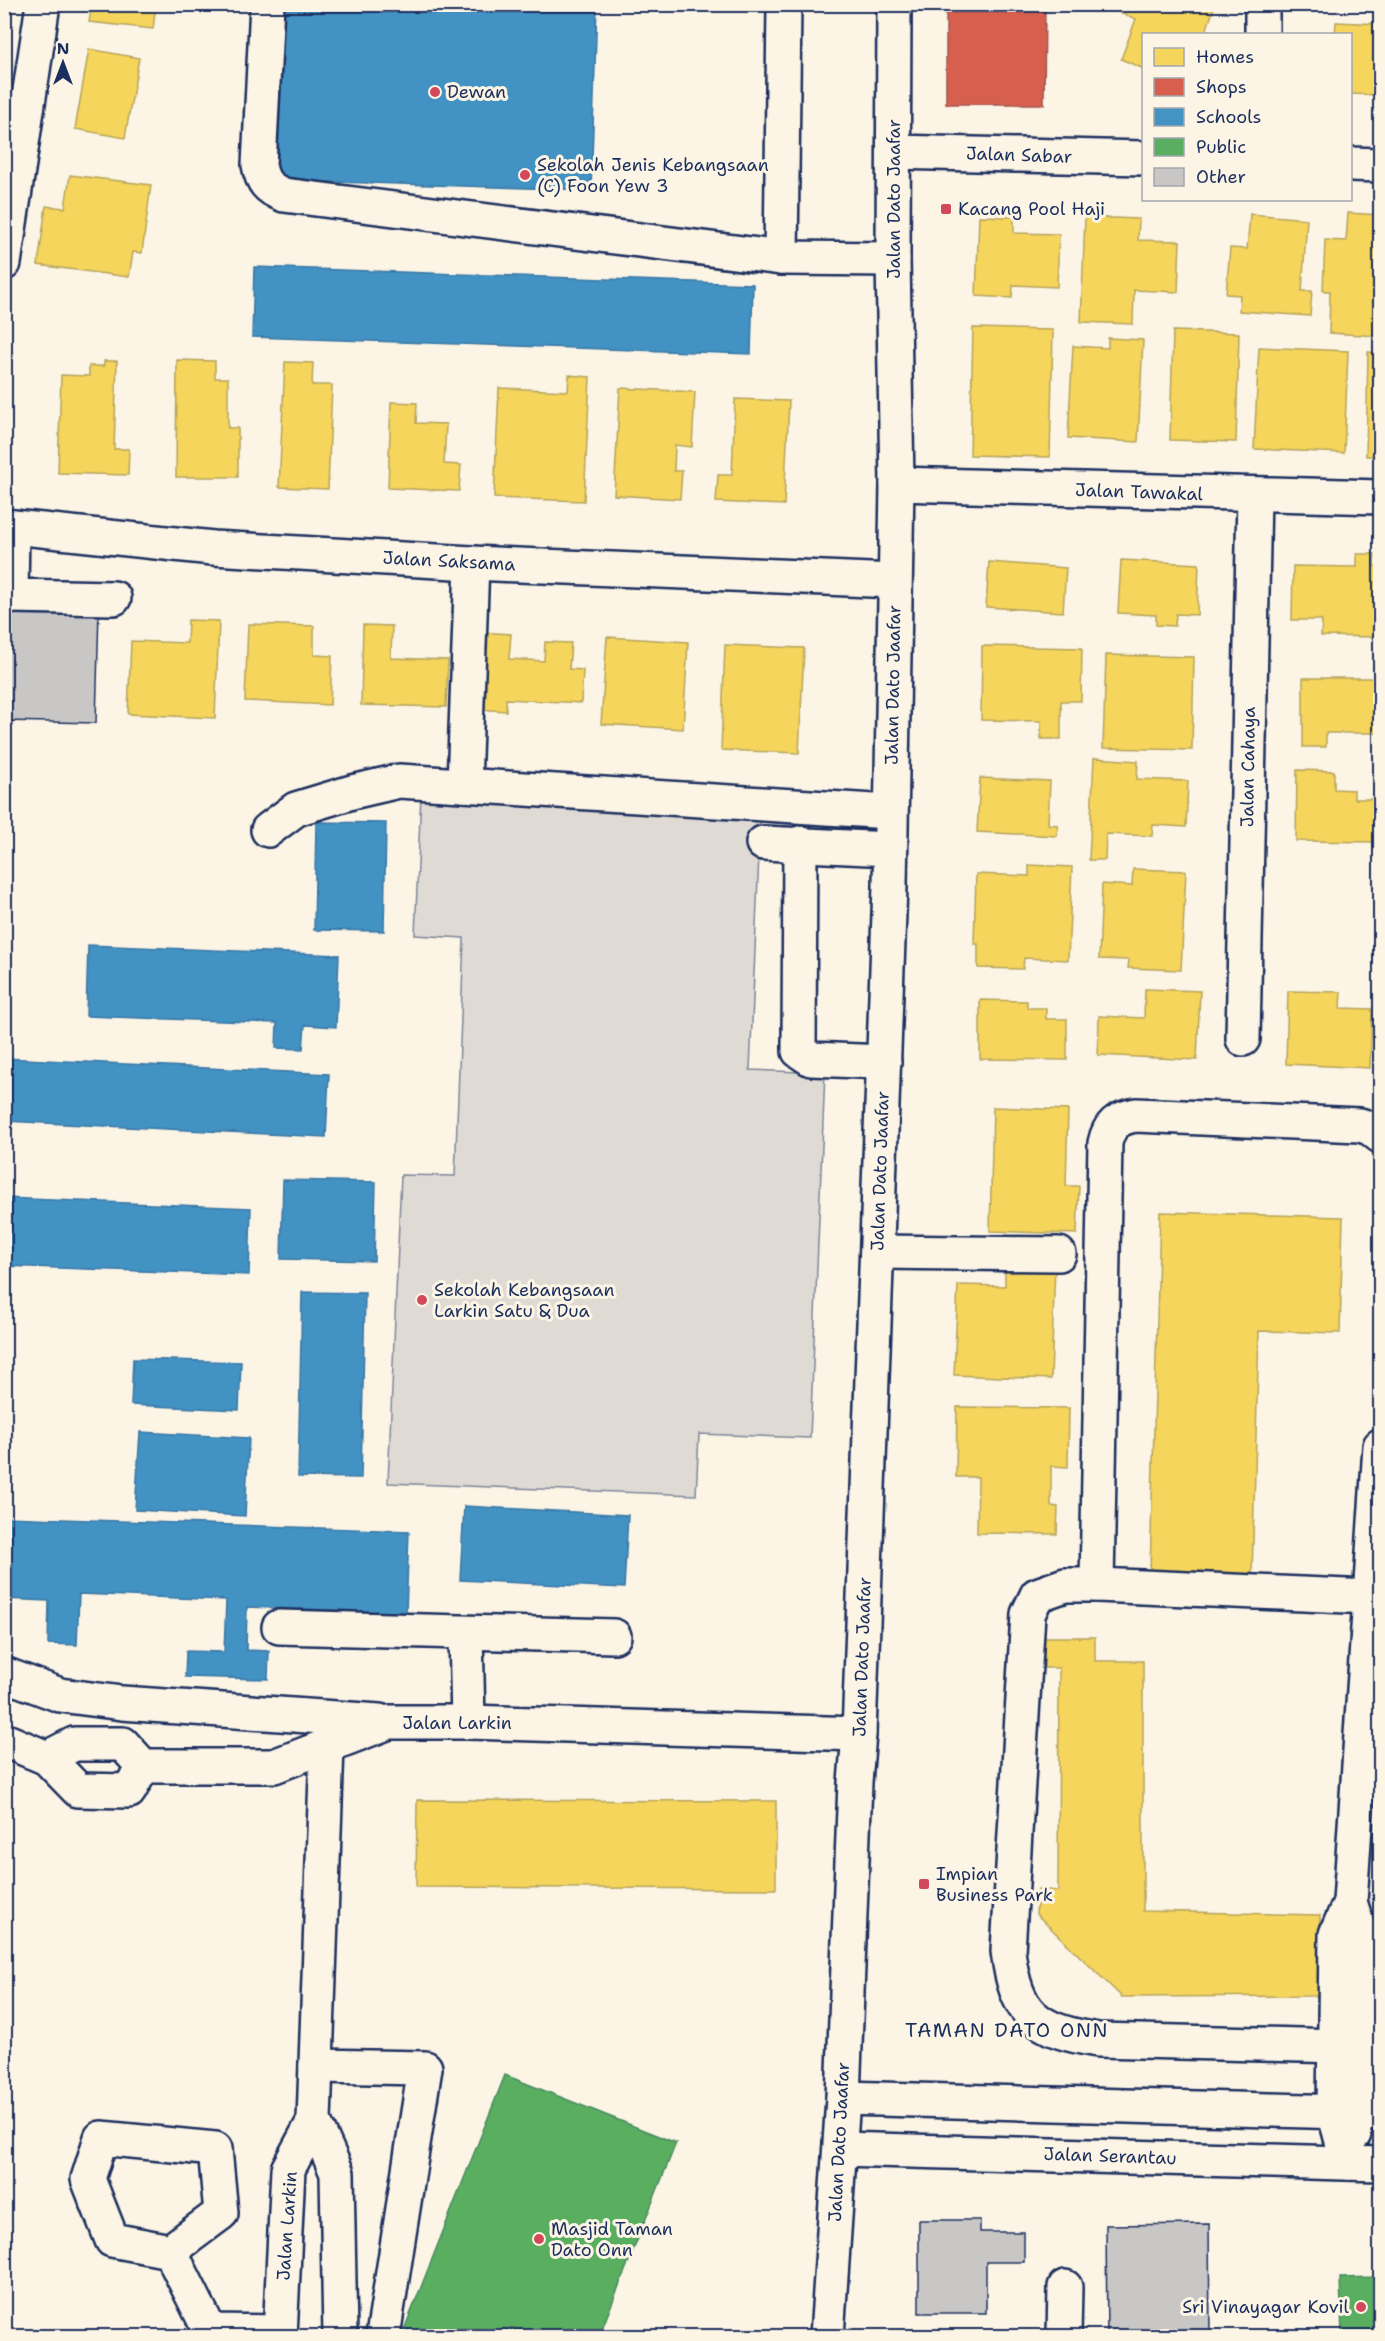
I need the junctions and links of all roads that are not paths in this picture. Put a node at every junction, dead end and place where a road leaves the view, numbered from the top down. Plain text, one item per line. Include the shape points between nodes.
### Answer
1 (43, 4) edge
2 (267, 4) edge
3 (784, 4) edge
4 (894, 4) edge
5 (1262, 4) edge
6 (1262, 33) edge
7 (894, 152) junction
8 (1142, 158) edge
9 (1352, 164) edge
10 (1380, 165) edge
11 (782, 258) junction
12 (893, 259) junction
13 (4, 263) edge
14 (897, 484) junction
15 (1254, 495) junction
16 (1380, 497) edge
17 (8, 527) edge
18 (472, 563) junction
19 (894, 581) junction
20 (114, 598) dead end
21 (465, 785) junction
22 (890, 812) junction
23 (268, 830) dead end
24 (763, 843) dead end
25 (800, 843) junction
26 (890, 849) junction
27 (1243, 1039) dead end
28 (884, 1062) junction
29 (1380, 1136) edge
30 (877, 1252) junction
31 (1059, 1254) dead end
32 (1380, 1446) edge
33 (1097, 1585) junction
34 (1370, 1597) junction
35 (279, 1627) dead end
36 (466, 1633) junction
37 (614, 1636) dead end
38 (4, 1674) edge
39 (390, 1722) junction
40 (468, 1722) junction
41 (859, 1734) junction
42 (4, 1740) edge
43 (327, 1746) junction
44 (47, 1758) junction
45 (143, 1766) junction
46 (1359, 2046) edge
47 (316, 2066) junction
48 (843, 2098) junction
49 (1358, 2112) edge
50 (314, 2121) junction
51 (840, 2149) junction
52 (1348, 2163) junction
53 (1380, 2164) edge
54 (170, 2251) dead end
55 (1065, 2287) dead end
56 (283, 2328) edge
57 (204, 2334) edge
58 (340, 2337) edge
59 (383, 2337) edge
60 (827, 2337) edge
61 (1064, 2337) edge

1 - 13 street
2 - 11 street via 259,165 262,179 271,190 285,195
3 - 11 street
4 - 7 street, Jalan Dato Jaafar
5 - 6 street
7 - 8 street, Jalan Sabar
7 - 12 street, Jalan Dato Jaafar
9 - 10 street
11 - 12 street
12 - 14 street, Jalan Dato Jaafar
14 - 15 street, Jalan Tawakal
14 - 19 street, Jalan Dato Jaafar
15 - 16 street, Jalan Tawakal
15 - 27 street, Jalan Cahaya
17 - 18 street, Jalan Saksama via 213,548
17 - 20 street via 11,597
18 - 19 street, Jalan Saksama
18 - 21 street
19 - 22 street, Jalan Dato Jaafar
21 - 22 street
21 - 23 street via 399,781 375,786 296,809
22 - 26 street, Jalan Dato Jaafar
24 - 25 street
25 - 26 street
25 - 28 street via 799,1051 812,1059
26 - 28 street, Jalan Dato Jaafar
28 - 30 street, Jalan Dato Jaafar
29 - 33 street via 1360,1125 1136,1115 1114,1123 1108,1132
30 - 31 street
30 - 41 street, Jalan Dato Jaafar
32 - 34 street
33 - 34 street
33 - 46 street via 1065,1585 1037,1595 1028,1614 1008,1951 1012,1980 1025,2009 1039,2023 1065,2034 1098,2040
34 - 46 street via 1350,1902 1336,1934
35 - 36 street
36 - 37 street
36 - 40 street
38 - 39 street via 60,1695 122,1703
39 - 40 street, Jalan Larkin
39 - 43 street, Jalan Larkin
40 - 41 street, Jalan Larkin
41 - 48 street, Jalan Dato Jaafar
42 - 44 street
43 - 45 street via 274,1766
43 - 47 street, Jalan Larkin
44 - 45 street via 75,1744 123,1744
44 - 45 street via 78,1790 129,1791
46 - 49 street
47 - 50 street, Jalan Larkin
47 - 59 street via 425,2068
48 - 49 street
48 - 51 street, Jalan Dato Jaafar
49 - 52 street
50 - 56 street, Jalan Larkin via 288,2169
50 - 58 street, Jalan Larkin via 337,2173
51 - 52 street, Jalan Serantau
51 - 60 street, Jalan Dato Jaafar
52 - 53 street, Jalan Serantau
54 - 57 street
55 - 61 street
56 - 57 street

